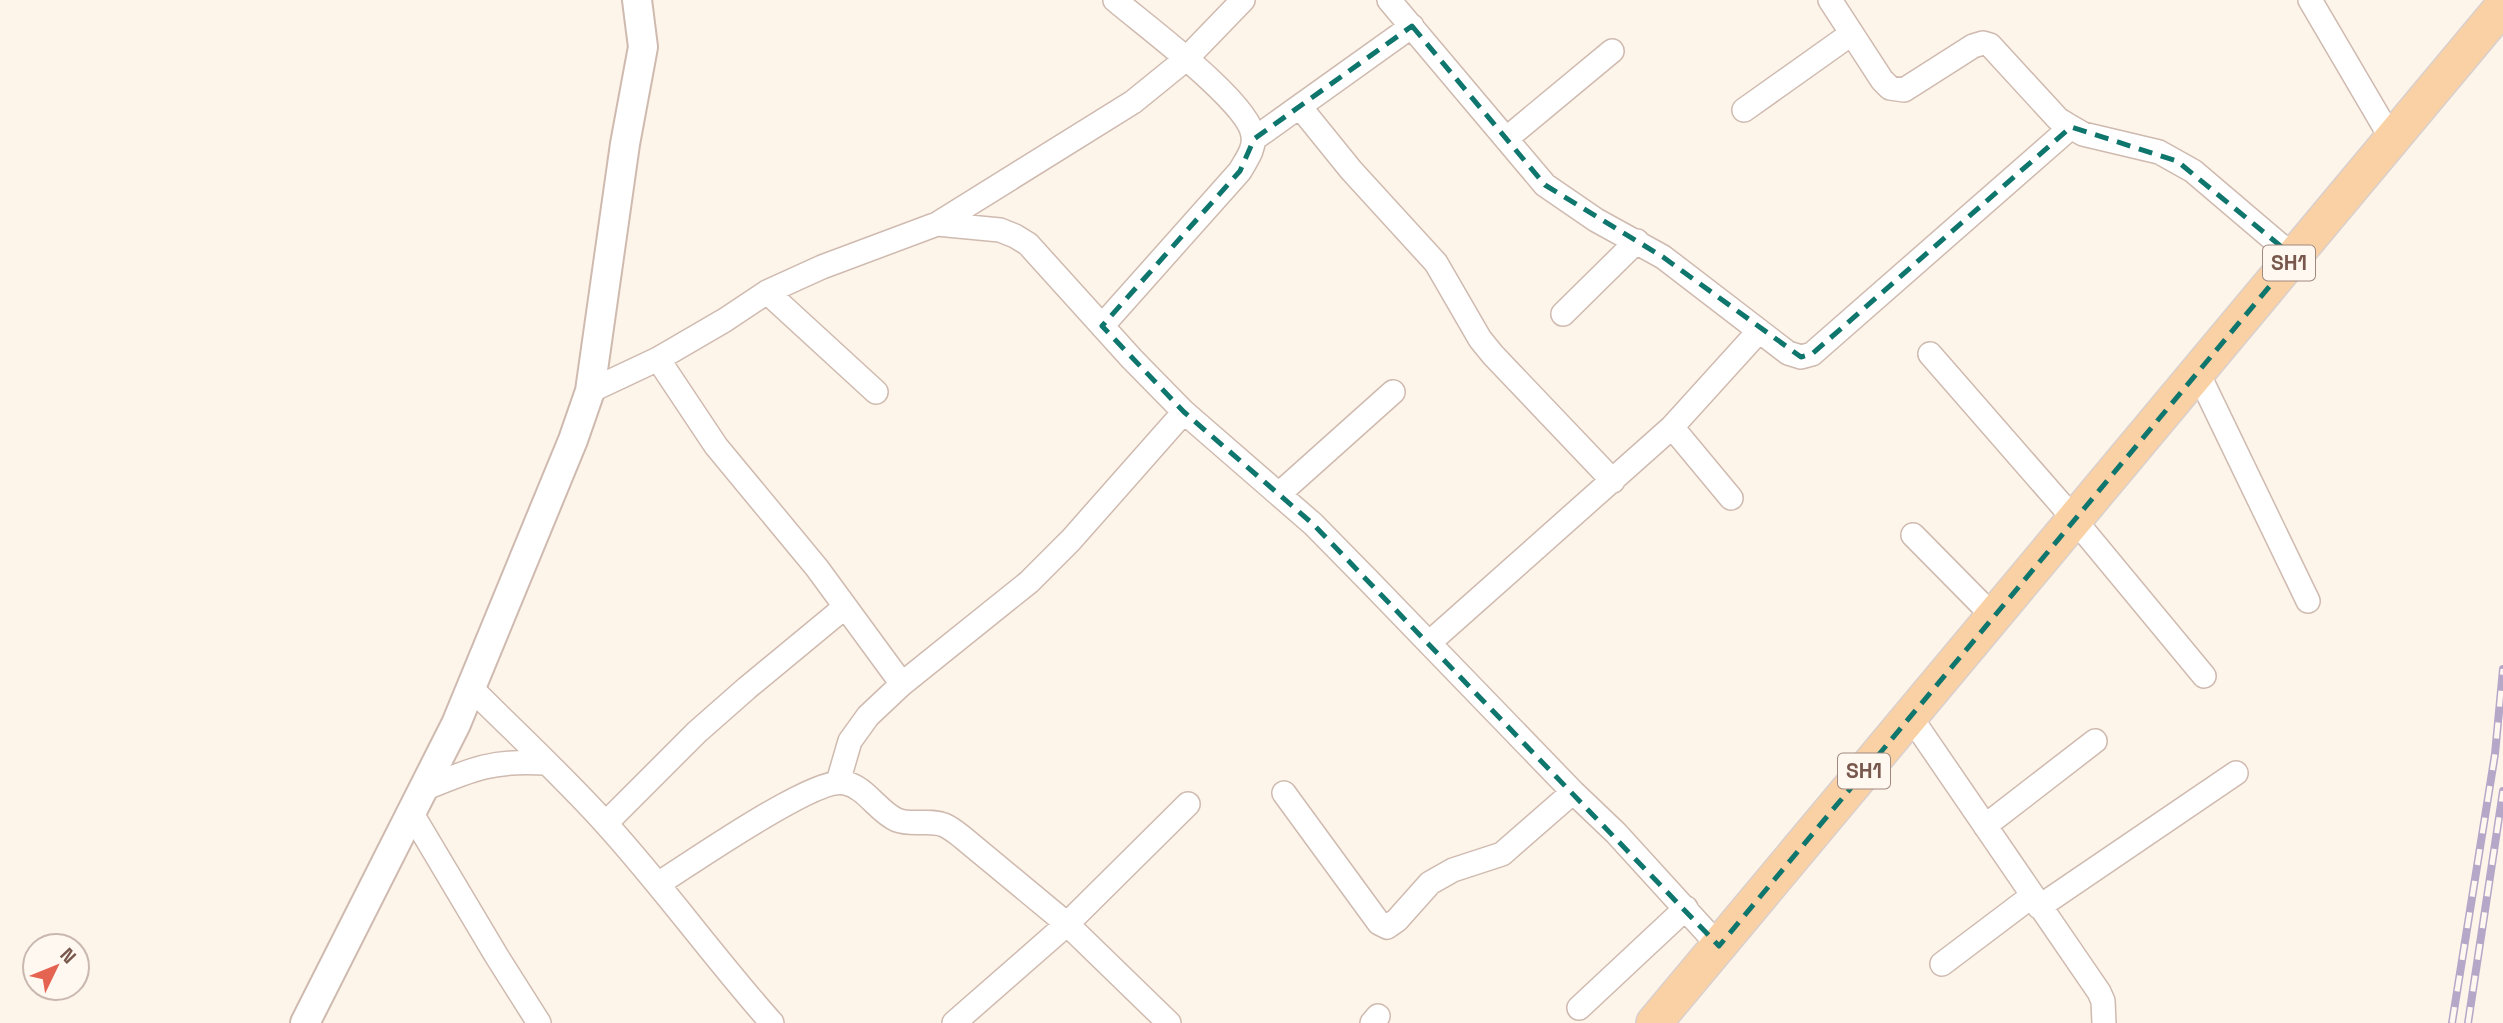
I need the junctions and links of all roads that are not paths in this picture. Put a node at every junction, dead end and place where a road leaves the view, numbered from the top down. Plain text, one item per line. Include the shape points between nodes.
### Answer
1 (636, 0) edge
2 (1115, 0) edge
3 (1243, 0) edge
4 (1389, 0) edge
5 (1830, 0) edge
6 (2310, 0) edge
7 (2503, 6) edge
8 (1412, 26) junction
9 (1851, 34) junction
10 (1612, 51) dead end
11 (1186, 59) junction
12 (1300, 107) junction
13 (1744, 110) dead end
14 (2071, 127) junction
15 (2391, 138) junction
16 (1254, 139) junction
17 (1506, 139) junction
18 (937, 224) junction
19 (1637, 241) junction
20 (2294, 257) junction
21 (767, 292) junction
22 (1563, 314) dead end
23 (1102, 326) junction
24 (1759, 331) junction
25 (1930, 354) dead end
26 (658, 359) junction
27 (2197, 371) junction
28 (590, 391) junction
29 (876, 392) dead end
30 (1393, 392) dead end
31 (1184, 412) junction
32 (1672, 427) junction
33 (1613, 481) junction
34 (1279, 494) junction
35 (1731, 498) dead end
36 (2074, 519) junction
37 (1913, 534) dead end
38 (2308, 601) dead end
39 (845, 607) junction
40 (1993, 617) junction
41 (1429, 643) junction
42 (2204, 676) dead end
43 (902, 684) junction
44 (471, 688) junction
45 (1910, 716) junction
46 (2095, 741) dead end
47 (545, 762) junction
48 (2236, 774) dead end
49 (838, 782) junction
50 (1573, 792) junction
51 (1284, 793) dead end
52 (418, 801) junction
53 (1188, 804) dead end
54 (606, 823) junction
55 (1985, 826) junction
56 (658, 884) junction
57 (2036, 902) junction
58 (1686, 908) junction
59 (1068, 924) junction
60 (1719, 946) junction
61 (1942, 964) dead end
62 (1579, 1008) dead end
63 (304, 1023) edge
64 (539, 1023) edge
65 (772, 1023) edge
66 (954, 1023) edge
67 (1169, 1023) edge
68 (1654, 1023) edge
69 (2104, 1023) edge

1 - 28 street via 643,47
2 - 11 street
3 - 11 street
4 - 8 street
5 - 9 street
6 - 15 street
7 - 15 main road, SH1
8 - 12 street
8 - 17 street
9 - 13 street
9 - 14 street via 1882,80 1898,90 1973,47 1990,45 2058,119
10 - 17 street
11 - 16 street via 1241,110
11 - 18 street via 1123,108
12 - 16 street
12 - 33 street via 1436,263 1493,355
14 - 20 street via 2177,161
14 - 24 street via 1812,354 1788,353
15 - 20 main road, SH1
16 - 23 street via 1240,171
17 - 19 street via 1552,191
18 - 21 street
18 - 23 street via 1016,236
19 - 22 street
19 - 24 street
20 - 27 main road, SH1
21 - 26 street
21 - 29 street
23 - 31 street
24 - 32 street
25 - 36 street
26 - 28 street
26 - 39 street via 716,446
27 - 36 main road, SH1
27 - 38 street
28 - 44 street
30 - 34 street
31 - 34 street
31 - 43 street via 1029,582
32 - 33 street
32 - 35 street
33 - 41 street
34 - 41 street
36 - 40 main road, SH1
36 - 42 street
37 - 40 street
39 - 43 street
39 - 54 street via 697,732
40 - 45 main road, SH1
41 - 50 street
43 - 49 street via 856,730
44 - 47 street
44 - 52 street
45 - 55 street
45 - 60 main road, SH1
46 - 55 street
47 - 52 street via 489,764
47 - 54 street
48 - 57 street
49 - 56 street via 789,802
49 - 59 street via 849,783 894,819 944,825
50 - 51 street via 1502,854 1430,883 1387,927 1379,923
50 - 58 street
52 - 63 street
52 - 64 street via 496,955
53 - 59 street
54 - 56 street
55 - 57 street
56 - 65 street
57 - 61 street
57 - 69 street via 2099,992
58 - 60 street
58 - 62 street
59 - 66 street
59 - 67 street
60 - 68 main road, SH1

